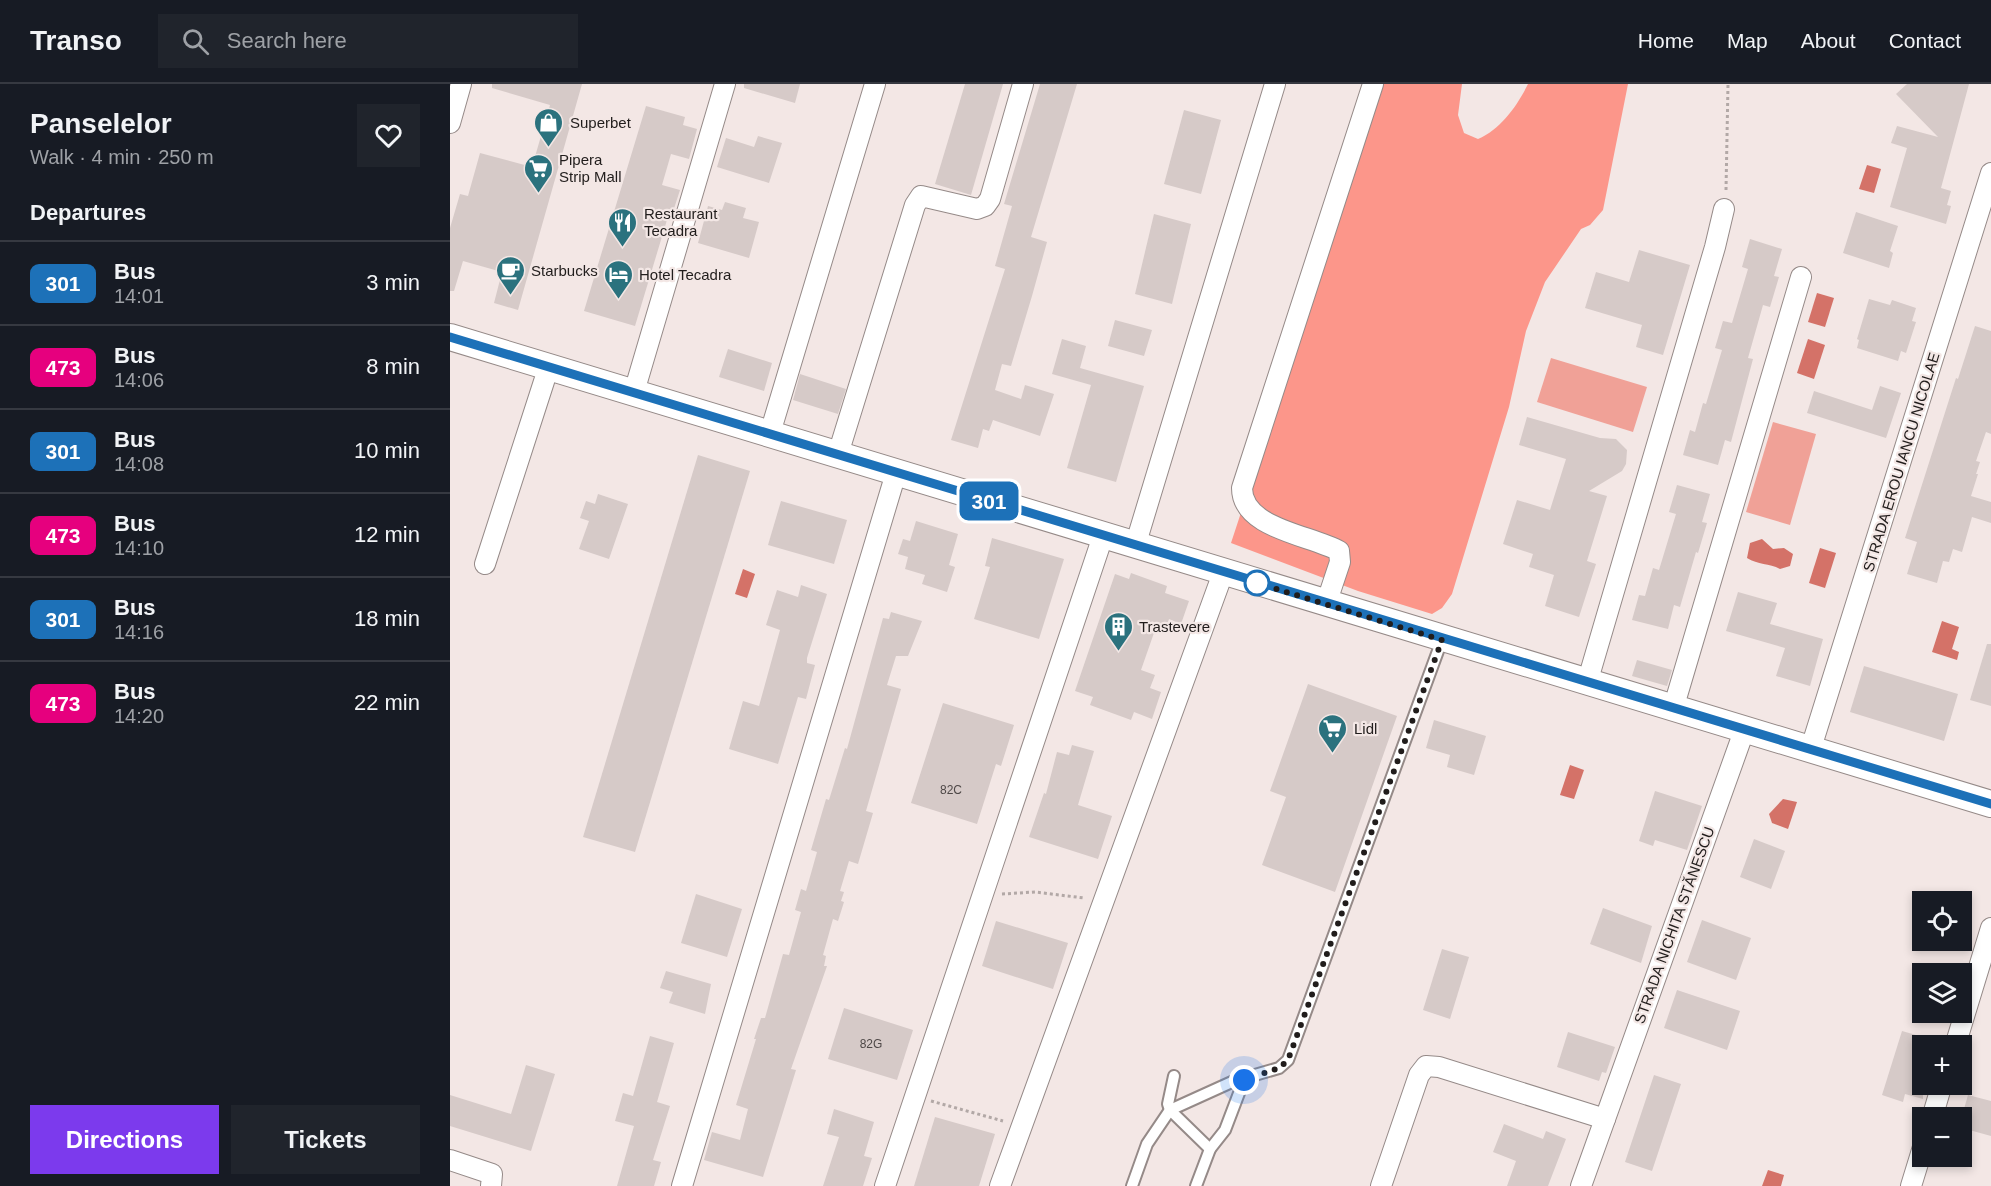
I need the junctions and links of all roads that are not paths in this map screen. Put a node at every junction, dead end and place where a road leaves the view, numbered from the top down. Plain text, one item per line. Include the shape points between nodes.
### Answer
1 (461, 84) edge
2 (725, 84) edge
3 (875, 84) edge
4 (1023, 84) edge
5 (1275, 84) edge
6 (1373, 84) edge
7 (450, 123) edge
8 (1991, 173) edge
9 (1724, 209) road end
10 (1801, 277) dead end
11 (450, 337) edge
12 (549, 366) junction
13 (634, 392) junction
14 (770, 433) junction
15 (838, 454) junction
16 (896, 472) junction
17 (1102, 536) junction
18 (1135, 546) junction
19 (485, 564) dead end
20 (1223, 573) junction
21 (1326, 604) junction
22 (1442, 640) junction
23 (1587, 683) junction
24 (1673, 709) junction
25 (1744, 731) junction
26 (1810, 751) junction
27 (1991, 804) edge
28 (1991, 928) edge
29 (1957, 1035) edge
30 (1174, 1076) dead end
31 (1244, 1080) junction
32 (1170, 1110) junction
33 (1605, 1119) junction
34 (1210, 1149) junction
35 (450, 1160) edge
36 (1917, 1167) edge
37 (491, 1180) edge
38 (682, 1186) edge
39 (885, 1186) edge
40 (1000, 1186) edge
41 (1132, 1186) edge
42 (1196, 1186) edge
43 (1381, 1186) edge
44 (1581, 1186) edge
45 (1911, 1186) edge

1 - 7 street
2 - 13 street
3 - 14 street
4 - 15 street via 985,206 977,209 921,196 915,205
5 - 18 street
6 - 21 street via 1242,488 1242,500 1249,510 1266,522 1339,551 1340,562
8 - 26 street, STRADA EROU IANCU NICOLAE
9 - 23 street
10 - 24 street
11 - 12 street
12 - 13 street
12 - 19 street
13 - 14 street
14 - 15 street
15 - 16 street
16 - 17 street
16 - 38 street
17 - 18 street
17 - 39 street
18 - 20 street
20 - 21 street
20 - 40 street
21 - 22 street
22 - 23 street
22 - 31 lane via 1288,1060 1279,1068
23 - 24 street
24 - 25 street
25 - 26 street
25 - 33 street, STRADA NICHITA STĂNESCU
26 - 27 street
28 - 29 street
30 - 32 lane
31 - 32 lane
31 - 34 lane via 1225,1130
32 - 34 lane
32 - 41 lane via 1147,1144
33 - 43 street via 1426,1066 1419,1075
33 - 44 street, STRADA NICHITA STĂNESCU
34 - 42 lane
35 - 37 street
36 - 45 street

